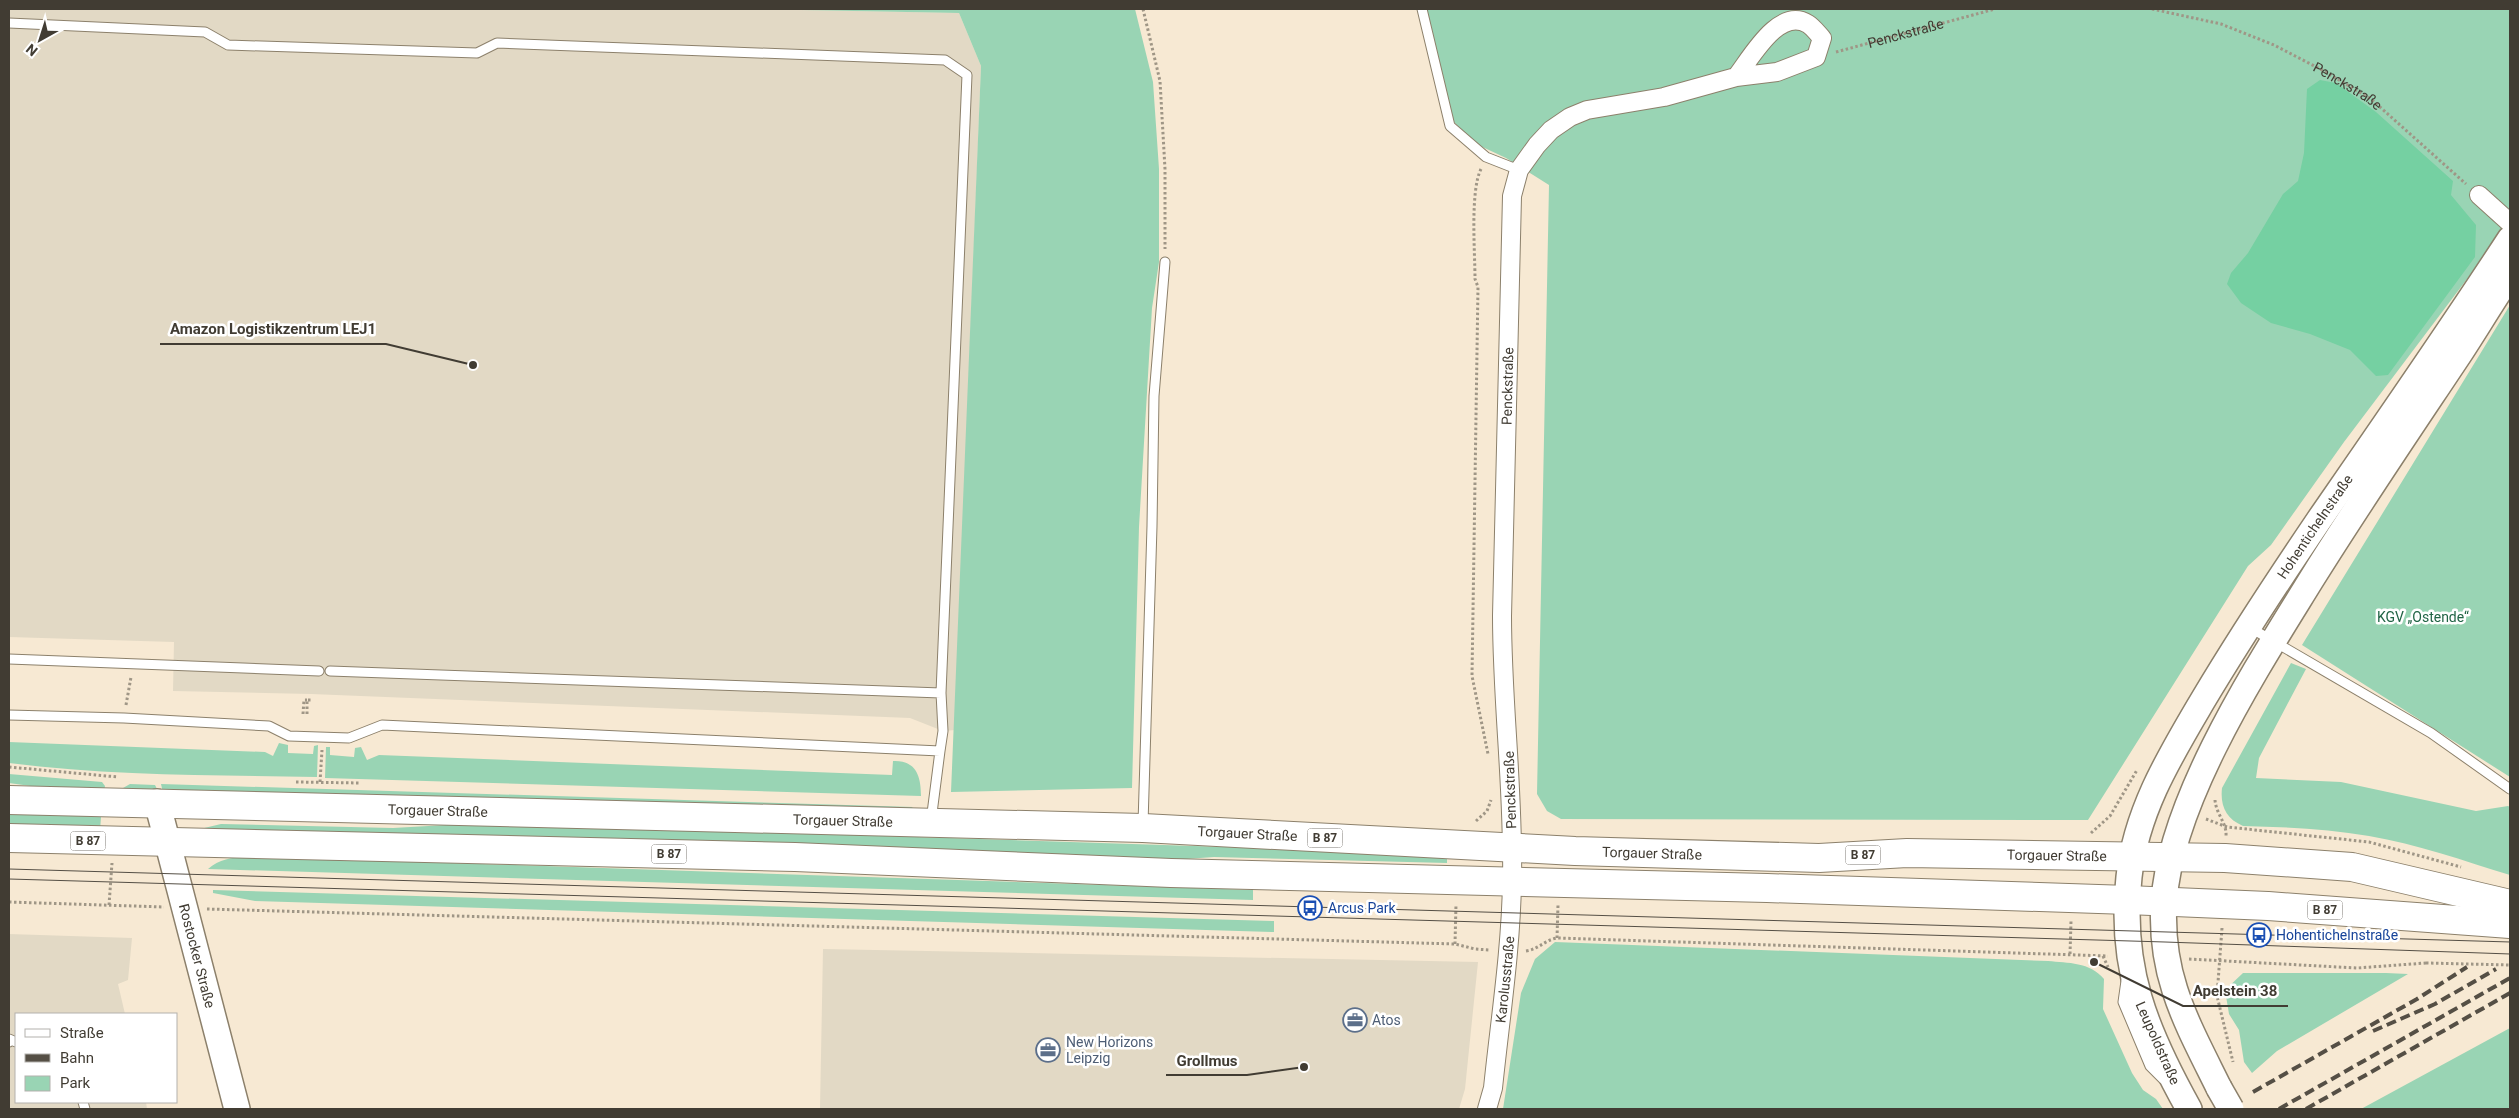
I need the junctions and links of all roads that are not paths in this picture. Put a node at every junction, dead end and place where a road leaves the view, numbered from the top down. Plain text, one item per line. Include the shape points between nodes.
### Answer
1 (1422, 9) edge
2 (9, 24) edge
3 (1736, 77) junction
4 (1519, 170) junction
5 (2478, 195) road end
6 (2510, 223) edge
7 (2510, 239) edge
8 (1164, 262) road end
9 (2510, 275) edge
10 (2248, 626) junction
11 (2273, 641) junction
12 (9, 659) edge
13 (319, 671) dead end
14 (330, 671) dead end
15 (942, 692) junction
16 (9, 715) edge
17 (940, 751) junction
18 (2510, 789) edge
19 (9, 800) edge
20 (158, 802) junction
21 (931, 822) junction
22 (1143, 828) junction
23 (9, 838) edge
24 (167, 843) junction
25 (1512, 848) junction
26 (2132, 855) junction
27 (2171, 857) junction
28 (1512, 882) junction
29 (2128, 900) junction
30 (2164, 902) junction
31 (2510, 904) edge
32 (2498, 924) edge
33 (2186, 1104) edge
34 (237, 1109) edge
35 (1487, 1109) edge
36 (2231, 1109) edge

1 - 4 lane via 1450,126 1486,157
2 - 15 lane via 205,32 228,45 478,53 497,43 945,60 967,75
3 - 3 street, Penckstraße via 1777,72 1816,57 1822,38 1808,23 1792,20 1776,26
3 - 4 street, Penckstraße via 1664,97 1587,110 1551,130
4 - 25 street, Penckstraße via 1510,222 1502,616
5 - 6 street
7 - 10 main road, Hohentichelnstraße
8 - 22 lane via 1154,396
9 - 11 main road, Hohentichelnstraße via 2363,496
10 - 11 lane
10 - 26 main road, Hohentichelnstraße via 2156,784 2142,816
11 - 18 lane via 2431,733
11 - 27 main road, Hohentichelnstraße via 2199,781
12 - 13 lane
14 - 15 lane
15 - 17 lane
16 - 17 lane via 269,726 289,736 350,738 382,725
17 - 21 lane
19 - 20 main road, Torgauer Straße / B 87
20 - 21 main road, Torgauer Straße / B 87
20 - 24 main road, Rostocker Straße
21 - 22 main road, Torgauer Straße / B 87
22 - 25 main road, Torgauer Straße / B 87
23 - 24 main road, B 87
24 - 28 main road, B 87 via 795,857 1171,873
24 - 34 main road, Rostocker Straße
25 - 26 main road, Torgauer Straße / B 87 via 1819,858 1906,853
25 - 28 street, Karolusstraße
26 - 27 main road, Torgauer Straße / B 87
26 - 29 main road, Leupoldstraße
27 - 30 main road, Hohentichelnstraße
27 - 31 main road, Torgauer Straße / B 87 via 2352,868
28 - 29 main road, B 87
28 - 35 street, Karolusstraße via 1493,1088
29 - 30 main road, B 87
29 - 33 main road, Leupoldstraße via 2129,956 2138,1001
30 - 32 main road, B 87 via 2313,909
30 - 36 main road, bridge via 2170,979 2184,1020

